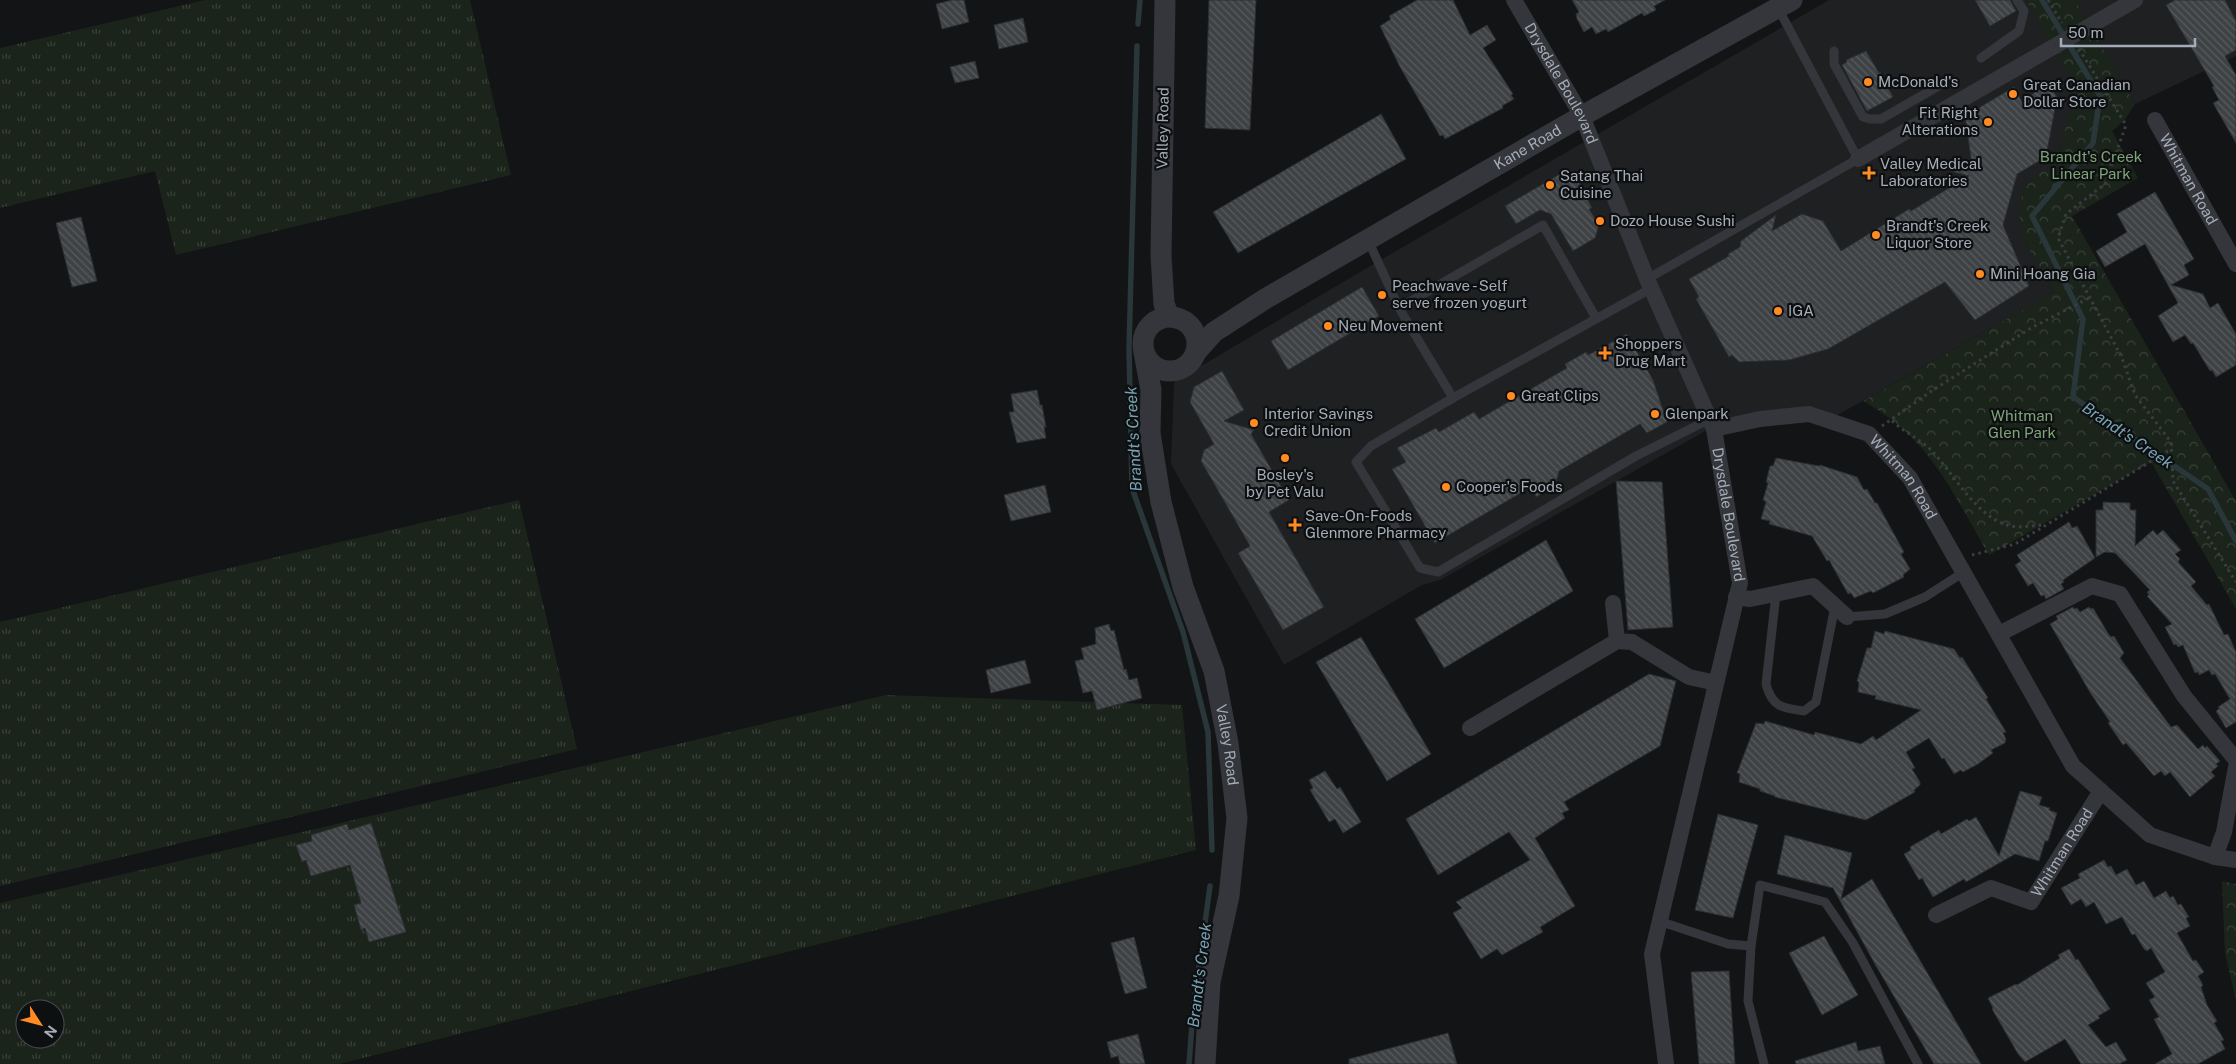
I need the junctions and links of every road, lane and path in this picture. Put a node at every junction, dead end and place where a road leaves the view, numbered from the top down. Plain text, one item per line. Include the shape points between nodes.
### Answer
1 (1165, 0) edge
2 (1514, 0) edge
3 (2017, 0) edge
4 (2048, 0) edge
5 (2135, 0) edge
6 (1785, 4) edge
7 (2071, 37) junction
8 (1834, 51) dead end
9 (1981, 58) dead end
10 (1937, 87) dead end
11 (1582, 116) junction
12 (2155, 120) dead end
13 (1858, 159) junction
14 (1368, 240) junction
15 (1160, 256) junction
16 (2236, 264) edge
17 (1649, 283) junction
18 (2089, 298) junction
19 (1265, 299) junction
20 (1399, 308) junction
21 (1596, 318) junction
22 (1178, 319) junction
23 (1145, 343) junction
24 (1190, 360) junction
25 (1453, 398) junction
26 (1892, 420) junction
27 (1712, 424) junction
28 (1150, 433) junction
29 (1869, 434) junction
30 (2171, 449) junction
31 (2046, 525) junction
32 (1960, 565) junction
33 (2236, 582) edge
34 (1776, 594) junction
35 (1736, 597) junction
36 (1612, 602) dead end
37 (1835, 606) junction
38 (1847, 617) joint
39 (1999, 634) junction
40 (1617, 641) junction
41 (1716, 683) junction
42 (1470, 728) dead end
43 (2236, 760) edge
44 (2236, 767) edge
45 (2101, 791) junction
46 (2216, 856) junction
47 (2236, 860) edge
48 (1936, 915) dead end
49 (1659, 921) junction
50 (1751, 946) junction
51 (1205, 1064) edge
52 (1666, 1064) edge
53 (1764, 1064) edge
54 (1918, 1064) edge

1 - 15 street, Valley Road
2 - 11 street, Drysdale Boulevard
3 - 9 lane via 2024,12 2019,31
4 - 7 path
5 - 7 street
6 - 11 street, Kane Road
6 - 13 lane
7 - 13 street
7 - 18 path via 2126,125 2105,184 2066,214 2058,238
8 - 10 lane via 1834,64 1863,117 1881,119
11 - 14 street, Kane Road
11 - 17 street, Drysdale Boulevard
12 - 16 street, Whitman Road
13 - 17 lane
14 - 19 street, Kane Road
14 - 20 lane
15 - 22 street, Valley Road via 1164,304 1168,314
15 - 23 street, Valley Road via 1156,295
17 - 21 lane
17 - 27 street, Drysdale Boulevard
18 - 26 path via 2031,328
18 - 30 path via 2122,358 2135,395 2171,442
19 - 22 street, Kane Road via 1228,316 1204,322
19 - 24 street, Kane Road via 1214,332
20 - 21 lane via 1543,224
20 - 25 lane
21 - 25 lane
22 - 23 street via 1157,321
22 - 24 street, Valley Road via 1193,330 1196,337
23 - 24 street via 1154,366 1161,370 1177,370
23 - 28 street, Valley Road via 1151,390
24 - 28 street, Valley Road via 1167,384 1157,405
25 - 27 lane via 1370,446 1356,462 1420,568 1438,572 1636,456
26 - 29 path
26 - 31 path via 1926,444 1989,516 2008,526
27 - 29 street, Whitman Road via 1808,414
27 - 35 street, Drysdale Boulevard via 1740,583
28 - 51 street, Valley Road via 1161,502 1183,587 1214,671 1228,743 1237,818 1229,896 1210,982
29 - 32 street, Whitman Road via 1910,478
30 - 31 path
30 - 33 path via 2173,481
31 - 32 path via 2015,544
32 - 38 lane via 1925,598 1885,614
32 - 39 street, Whitman Road
34 - 35 street via 1750,599
34 - 37 street via 1813,586
34 - 37 lane via 1766,684 1769,697 1783,708 1804,711 1816,702
35 - 41 street, Drysdale Boulevard
36 - 40 street
37 - 38 street
39 - 43 street via 2092,586 2120,594 2184,696
39 - 45 street, Whitman Road via 2073,766
40 - 41 street via 1632,642 1689,677
40 - 42 street
41 - 49 street, Drysdale Boulevard
44 - 46 street via 2224,832
45 - 46 street, Whitman Road via 2150,835
45 - 48 street, Whitman Road via 2031,902 1992,888
46 - 47 street, Whitman Road
49 - 50 lane via 1728,944
49 - 52 street, Drysdale Boulevard via 1652,954
50 - 53 lane via 1748,1001
50 - 54 lane via 1760,886 1825,902 1852,943

